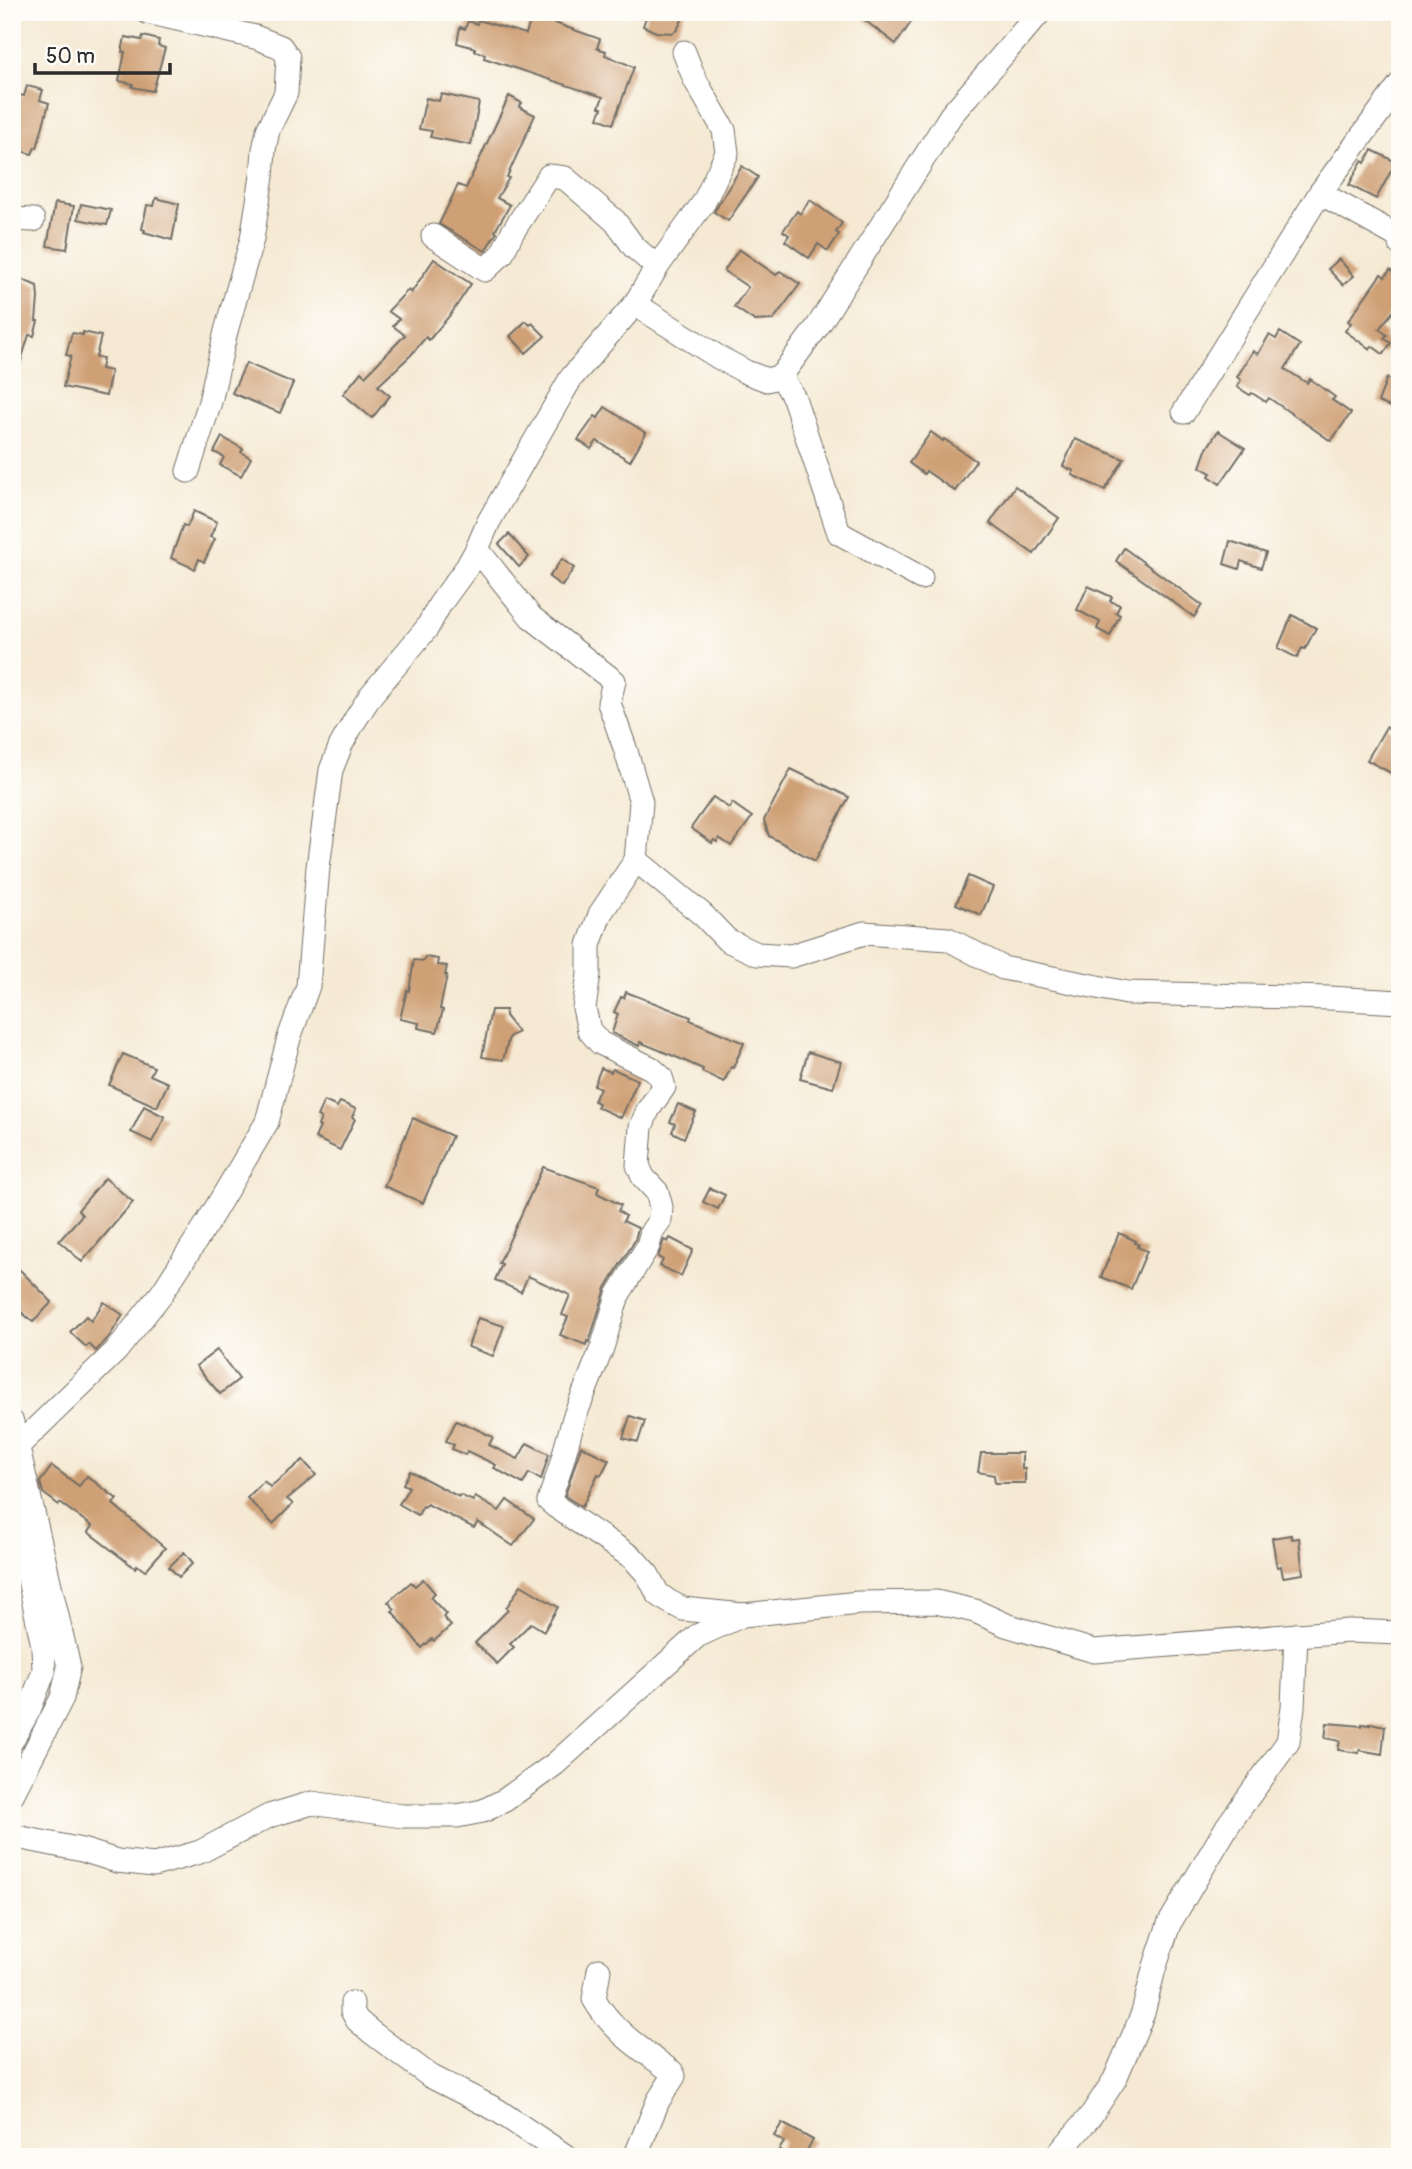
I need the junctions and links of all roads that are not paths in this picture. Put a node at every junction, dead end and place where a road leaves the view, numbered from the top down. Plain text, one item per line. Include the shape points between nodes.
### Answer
1 (147, 12) edge
2 (1040, 12) edge
3 (684, 52) dead end
4 (1400, 84) edge
5 (1320, 193) junction
6 (433, 236) dead end
7 (1400, 244) edge
8 (657, 267) junction
9 (635, 304) junction
10 (781, 376) junction
11 (1184, 412) dead end
12 (187, 471) dead end
13 (477, 549) junction
14 (921, 579) dead end
15 (636, 860) junction
16 (1400, 1002) edge
17 (12, 1422) edge
18 (18, 1446) junction
19 (12, 1498) edge
20 (743, 1615) junction
21 (1400, 1633) edge
22 (1296, 1635) junction
23 (12, 1740) edge
24 (12, 1795) edge
25 (12, 1836) edge
26 (599, 1970) dead end
27 (352, 2003) dead end
28 (567, 2157) edge
29 (635, 2157) edge
30 (1056, 2157) edge

1 - 12 street via 255,37 281,47 288,57 286,93 264,150 252,239 210,402
2 - 10 street via 951,115 818,326
3 - 8 street via 724,130 727,153 704,202
4 - 5 street
5 - 7 street via 1399,237
5 - 11 street
6 - 8 street via 485,270 502,254 549,176 565,178 615,221
8 - 9 street
9 - 10 street via 746,372 767,380
9 - 13 street via 571,378
10 - 14 street via 794,398 839,533
13 - 15 street via 531,617 614,681 608,703 641,803
13 - 18 street via 427,628 371,695 331,769 308,986 267,1122 162,1293 116,1351
15 - 16 street via 727,940 757,954 790,956 864,933 948,939 1003,968 1127,993
15 - 20 street via 600,914 589,945 584,1008 589,1030 600,1043 661,1077 664,1087 641,1127 638,1165 657,1192 660,1220 618,1295 549,1501 633,1558 668,1601 684,1609
17 - 18 street
18 - 24 street via 69,1667 62,1698
19 - 23 street via 43,1646 44,1671
20 - 22 street via 859,1603 936,1602 1094,1651
20 - 25 street via 697,1636 555,1764 483,1811 402,1816 312,1803 270,1816 201,1852 155,1865 117,1861
21 - 22 street
22 - 30 street via 1288,1742 1228,1825 1169,1924 1143,2013 1115,2079
26 - 29 street via 594,1999 603,2015 674,2076 658,2101
27 - 28 street via 358,2020 430,2076 498,2110

